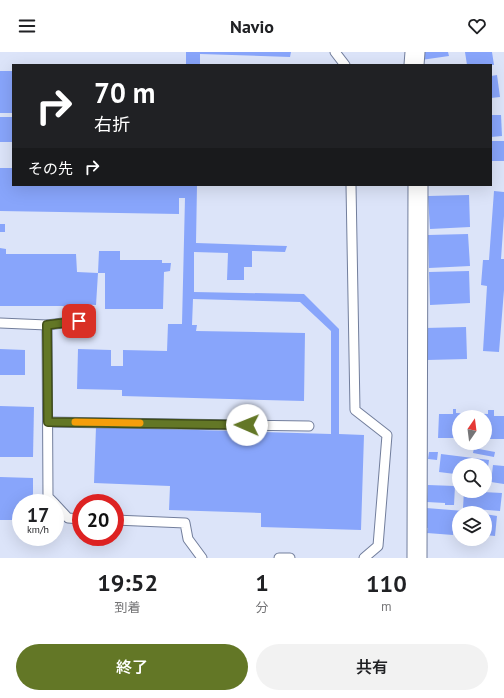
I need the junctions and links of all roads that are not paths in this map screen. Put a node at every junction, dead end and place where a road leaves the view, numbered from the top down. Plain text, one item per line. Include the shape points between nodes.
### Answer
1 (335, 52) edge
2 (415, 52) edge
3 (344, 64) edge
4 (414, 64) edge
5 (351, 186) edge
6 (418, 186) edge
7 (86, 313) dead end
8 (0, 323) edge
9 (47, 325) junction
10 (48, 422) junction
11 (309, 426) dead end
12 (48, 494) edge
13 (124, 521) edge
14 (202, 558) edge
15 (279, 558) edge
16 (290, 558) edge
17 (364, 558) edge
18 (418, 558) edge

1 - 3 lane
2 - 4 street
5 - 17 lane via 355,410 387,435 378,546
6 - 18 street
7 - 9 lane via 79,321
8 - 9 lane
9 - 10 lane
10 - 11 lane
10 - 12 lane
13 - 14 lane via 185,524 188,539
15 - 16 lane

